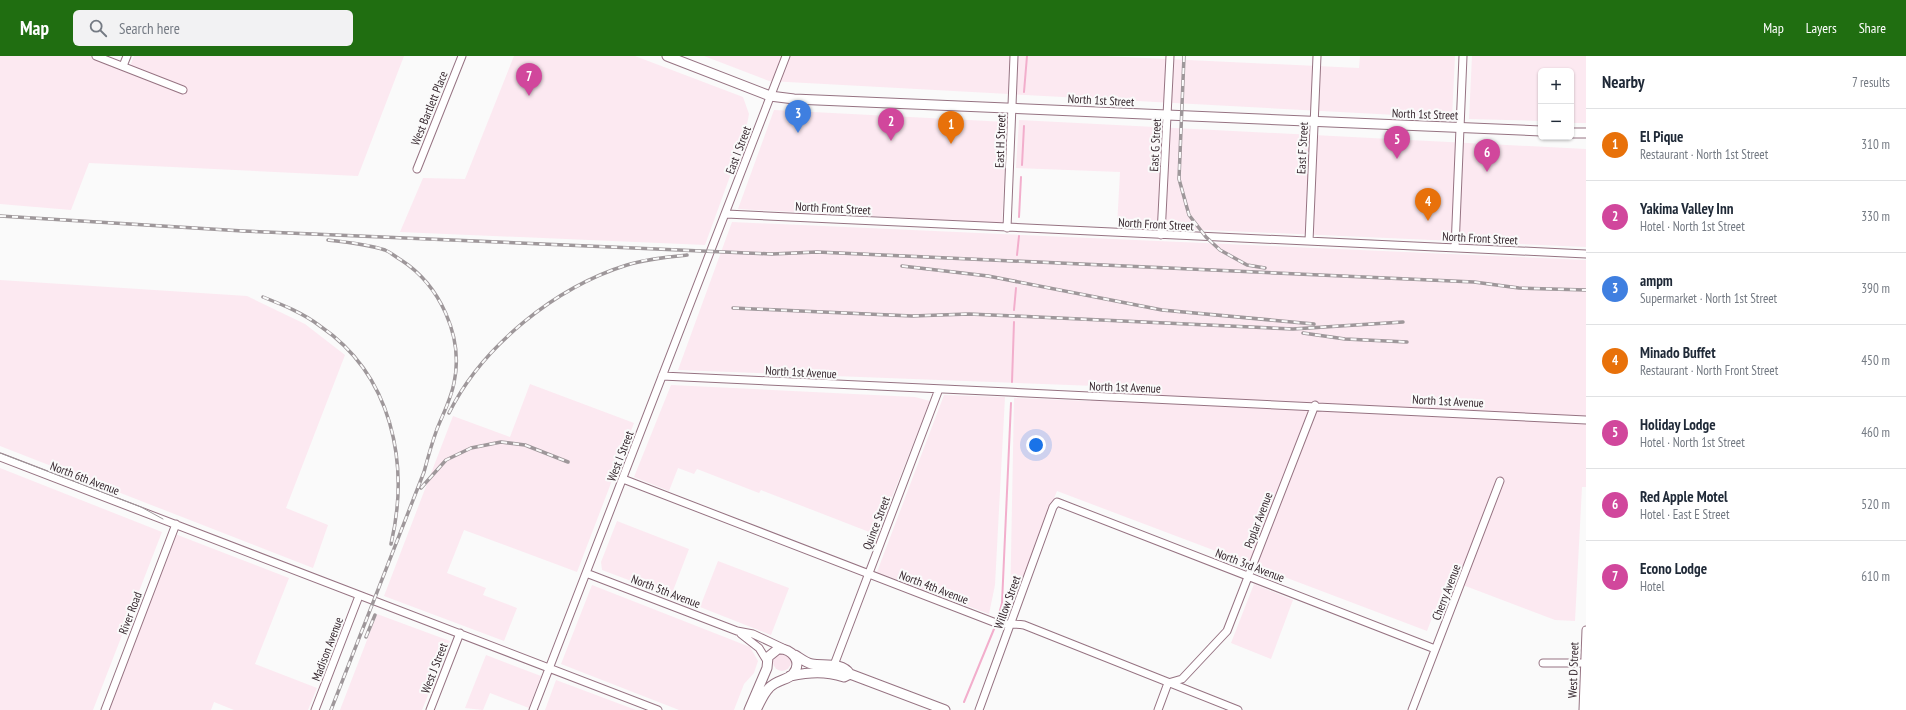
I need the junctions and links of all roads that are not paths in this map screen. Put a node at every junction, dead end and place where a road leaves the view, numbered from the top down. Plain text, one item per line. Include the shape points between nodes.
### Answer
1 (96, 56) edge
2 (127, 56) edge
3 (462, 56) edge
4 (667, 56) edge
5 (786, 56) edge
6 (1014, 56) edge
7 (1170, 56) edge
8 (1317, 56) edge
9 (1463, 56) edge
10 (123, 66) junction
11 (183, 90) dead end
12 (770, 96) junction
13 (1012, 108) junction
14 (1167, 115) junction
15 (1314, 121) junction
16 (1461, 127) junction
17 (1538, 131) edge
18 (1574, 133) edge
19 (1586, 133) edge
20 (417, 169) dead end
21 (726, 214) junction
22 (1007, 228) junction
23 (1161, 235) junction
24 (1309, 241) junction
25 (1455, 248) junction
26 (711, 252) joint
27 (1586, 254) edge
28 (662, 376) junction
29 (939, 389) junction
30 (1315, 405) junction
31 (1586, 420) edge
32 (0, 457) edge
33 (623, 479) junction
34 (1500, 481) dead end
35 (1057, 502) joint
36 (176, 524) junction
37 (586, 573) junction
38 (869, 574) junction
39 (1248, 576) junction
40 (359, 596) junction
41 (1011, 624) junction
42 (1586, 630) edge
43 (737, 631) junction
44 (460, 633) junction
45 (783, 648) junction
46 (1435, 649) junction
47 (795, 656) junction
48 (1543, 663) dead end
49 (1585, 663) edge
50 (767, 665) junction
51 (834, 665) junction
52 (549, 669) junction
53 (850, 674) junction
54 (786, 678) junction
55 (1168, 683) junction
56 (643, 707) edge
57 (105, 710) edge
58 (315, 710) edge
59 (430, 710) edge
60 (533, 710) edge
61 (658, 710) edge
62 (749, 710) edge
63 (756, 710) edge
64 (945, 710) edge
65 (979, 710) edge
66 (1158, 710) edge
67 (1238, 710) edge
68 (1412, 710) edge
69 (1583, 710) edge

1 - 10 street
2 - 10 street
3 - 20 street, West Bartlett Place
4 - 12 main road, North 1st Street
5 - 12 street, East I Street
6 - 13 street, East H Street
7 - 14 street, East G Street
8 - 15 street, East F Street
9 - 16 street
10 - 11 street
12 - 13 main road, North 1st Street via 801,100
12 - 21 street, East I Street
13 - 14 main road, North 1st Street
13 - 22 street, East H Street
14 - 15 main road, North 1st Street
14 - 23 street, East G Street
15 - 16 main road, North 1st Street
15 - 24 street, East F Street
16 - 17 main road, North 1st Street
16 - 25 street
18 - 19 main road
21 - 22 street, North Front Street
21 - 26 street, East I Street
22 - 23 street, North Front Street
23 - 24 street, North Front Street
24 - 25 street, North Front Street
25 - 27 street, North Front Street
26 - 28 street, West I Street
28 - 29 street, North 1st Avenue
28 - 33 street, West I Street
29 - 30 street, North 1st Avenue
29 - 38 street, Quince Street
30 - 31 street, North 1st Avenue
30 - 39 street, Poplar Avenue
32 - 36 street, North 6th Avenue
33 - 37 street, West I Street
33 - 38 street, North 4th Avenue
34 - 46 street, Cherry Avenue
35 - 39 street, North 3rd Avenue
35 - 41 street, Willow Street
36 - 40 street, North 6th Avenue
36 - 57 street, River Road
37 - 43 street, North 5th Avenue
37 - 52 street, West I Street
38 - 41 street, North 4th Avenue via 996,623
38 - 51 street, Quince Street
39 - 46 street, North 3rd Avenue
39 - 55 street, Poplar Avenue via 1227,631 1182,679
40 - 44 street, North 6th Avenue
40 - 58 street, Madison Avenue
41 - 55 street, North 4th Avenue via 1024,625
41 - 65 street, Willow Street
42 - 49 street, West D Street
43 - 45 street, North 5th Avenue via 752,634
43 - 50 street, North 5th Avenue via 760,648
44 - 52 street, North 6th Avenue
44 - 59 street, West J Street
45 - 47 main road
45 - 50 main road via 771,653
46 - 68 street, Cherry Avenue
47 - 51 main road via 810,664
47 - 54 main road via 796,669
48 - 49 street
49 - 69 street, West D Street
50 - 54 main road via 772,676
50 - 62 main road
51 - 53 main road via 847,669
52 - 56 street, North 6th Avenue
52 - 60 street, West I Street
53 - 54 main road via 844,677 825,672 810,672
53 - 64 main road
54 - 63 main road via 769,688
55 - 66 street
55 - 67 street, North 4th Avenue
56 - 61 street, North 6th Avenue

